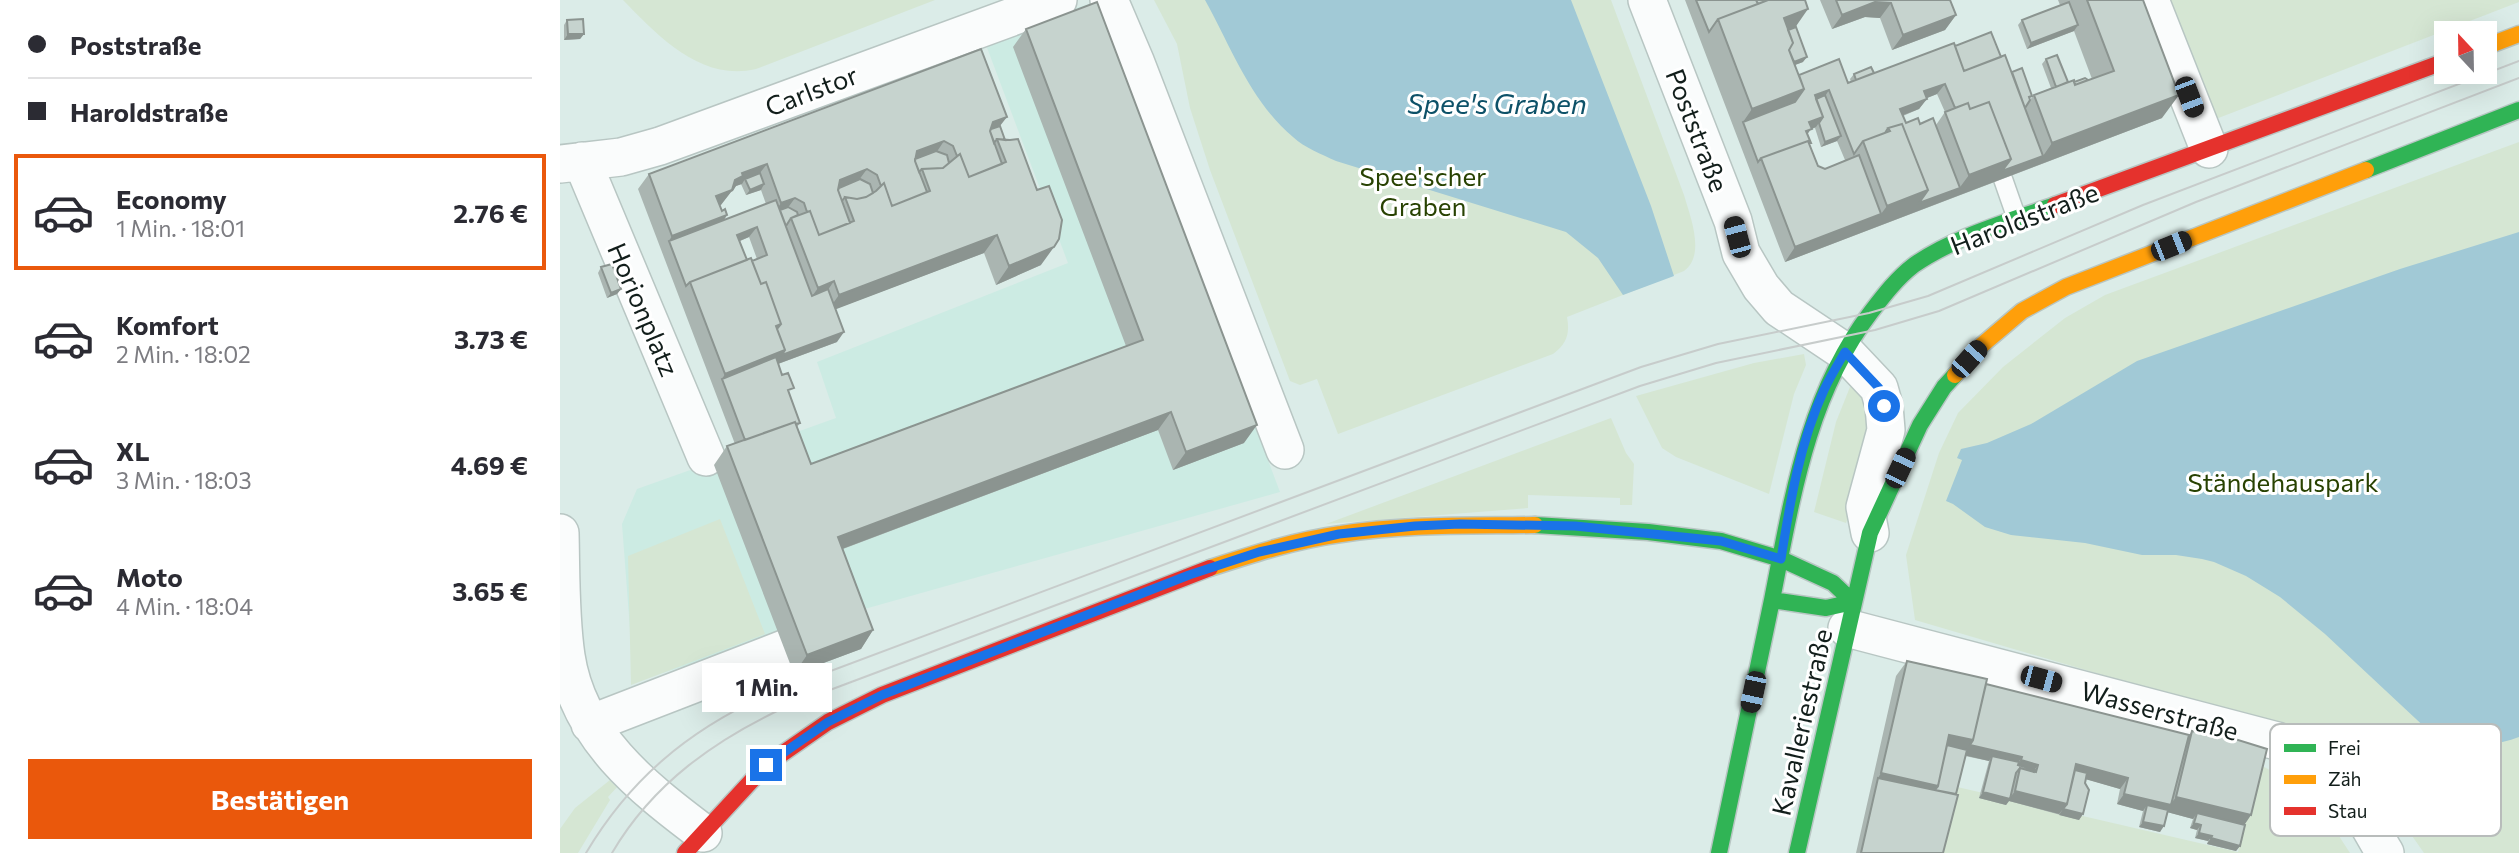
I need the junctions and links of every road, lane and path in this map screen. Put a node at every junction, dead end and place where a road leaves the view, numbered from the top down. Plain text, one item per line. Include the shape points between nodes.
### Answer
1 (1058, 0) edge
2 (1109, 0) edge
3 (1647, 0) edge
4 (2150, 0) edge
5 (2519, 34) edge
6 (2497, 42) edge
7 (2434, 65) edge
8 (2519, 110) edge
9 (2209, 149) junction
10 (571, 162) edge
11 (2003, 179) edge
12 (2017, 219) junction
13 (1845, 352) junction
14 (1285, 450) dead end
15 (706, 457) dead end
16 (560, 533) edge
17 (1870, 533) junction
18 (1781, 559) junction
19 (1772, 600) junction
20 (561, 609) edge
21 (1850, 615) junction
22 (784, 649) dead end
23 (590, 724) junction
24 (2270, 739) edge
25 (2375, 836) edge
26 (694, 843) edge
27 (1719, 853) edge
28 (1797, 853) edge
29 (2385, 853) edge

1 - 10 street, Carlstor via 660,146 621,157
2 - 14 street
3 - 13 street, Poststraße via 1733,221 1741,253 1779,308
4 - 9 street
5 - 6 main road
7 - 9 main road, Haroldstraße
8 - 17 main road via 2066,287 2022,312 1982,345 1944,387 1920,425
9 - 12 main road, Haroldstraße
10 - 15 street, Horionplatz
11 - 12 lane
12 - 13 main road, Haroldstraße via 1959,240 1905,272
13 - 17 street, Poststraße via 1879,388 1884,406 1886,430 1865,508
13 - 18 main road, Haroldstraße via 1824,389 1808,432
16 - 20 street
17 - 21 main road
18 - 19 main road
18 - 21 main road via 1833,583
18 - 26 main road via 1696,538 1575,526 1460,524 1339,534 1259,552 882,695 828,722 766,765
19 - 21 main road
19 - 27 main road
20 - 23 street via 575,692
21 - 24 street, Wasserstraße
21 - 28 main road, Kavalleriestraße
22 - 23 street
23 - 26 street
25 - 29 street, Wasserstraße

